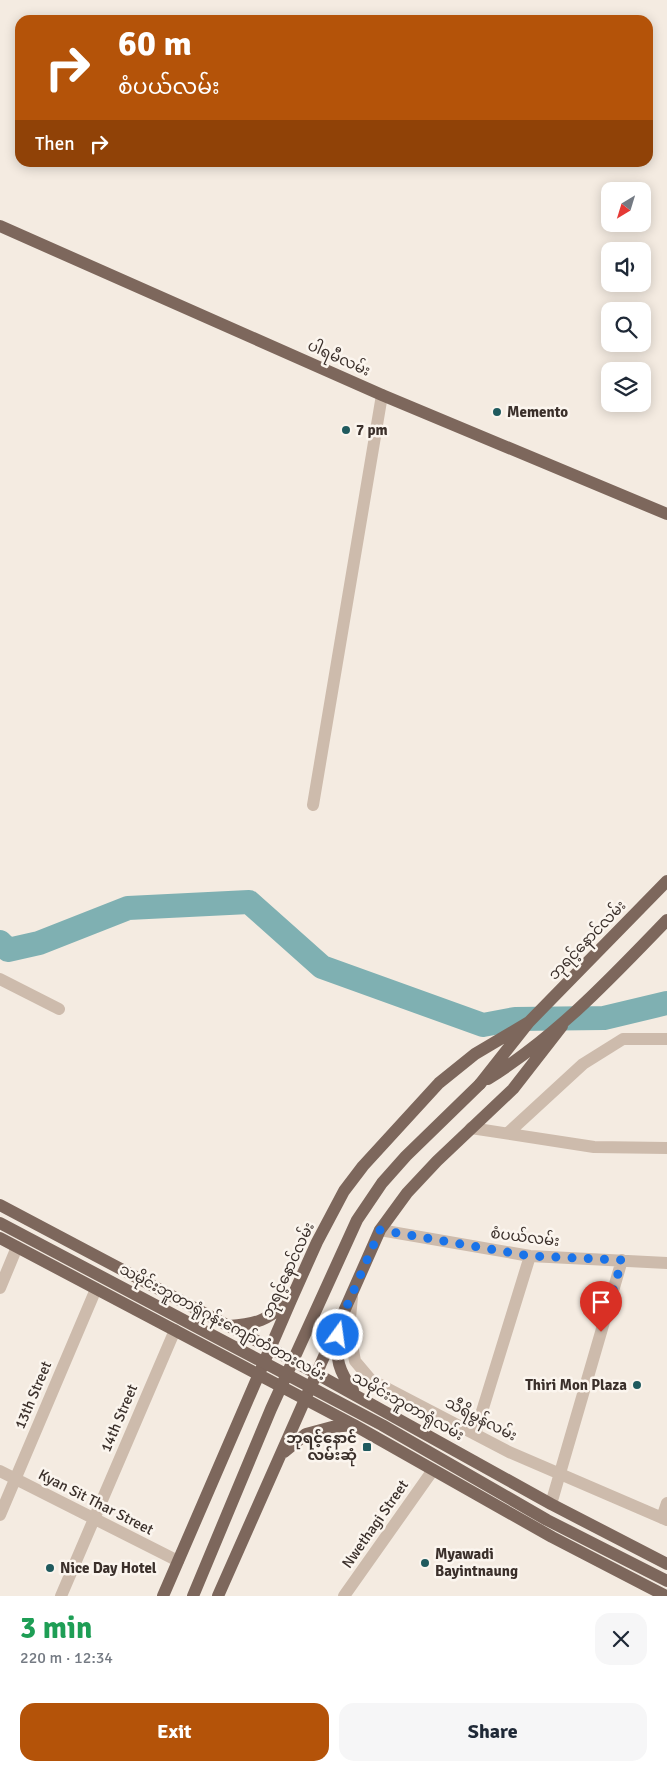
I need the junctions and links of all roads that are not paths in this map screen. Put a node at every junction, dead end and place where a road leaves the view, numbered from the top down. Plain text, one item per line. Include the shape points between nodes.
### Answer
1 (0, 226) edge
2 (382, 395) junction
3 (667, 514) edge
4 (313, 805) dead end
5 (667, 881) edge
6 (667, 920) edge
7 (0, 979) edge
8 (59, 1010) dead end
9 (529, 1022) junction
10 (562, 1026) junction
11 (667, 1039) edge
12 (480, 1084) junction
13 (471, 1128) junction
14 (508, 1133) junction
15 (667, 1148) edge
16 (0, 1206) edge
17 (0, 1223) edge
18 (38, 1226) junction
19 (380, 1230) junction
20 (0, 1238) edge
21 (22, 1250) junction
22 (530, 1256) junction
23 (622, 1260) junction
24 (667, 1263) edge
25 (0, 1288) edge
26 (96, 1289) junction
27 (353, 1290) junction
28 (291, 1300) junction
29 (340, 1322) junction
30 (228, 1326) junction
31 (175, 1330) junction
32 (270, 1348) junction
33 (316, 1373) junction
34 (258, 1374) junction
35 (358, 1396) junction
36 (305, 1399) junction
37 (354, 1425) junction
38 (475, 1434) junction
39 (282, 1453) junction
40 (433, 1470) junction
41 (0, 1471) edge
42 (558, 1474) junction
43 (15, 1479) junction
44 (667, 1503) edge
45 (551, 1504) junction
46 (0, 1515) edge
47 (94, 1519) junction
48 (665, 1519) edge
49 (178, 1561) junction
50 (667, 1564) edge
51 (667, 1581) edge
52 (61, 1596) edge
53 (163, 1596) edge
54 (193, 1596) edge
55 (218, 1596) edge
56 (344, 1596) edge
57 (666, 1596) edge

1 - 2 main road, ပါရမီလမ်း
2 - 3 main road, ပါရမီလမ်း
2 - 4 street
5 - 9 main road, ဘုရင့်နောင်လမ်း
6 - 10 main road, ဘုရင့်နောင်လမ်း
7 - 8 street
9 - 12 main road, ဘုရင့်နောင်လမ်း
9 - 28 main road, ဘုရင့်နောင်လမ်း via 476,1054 439,1083 363,1166 331,1215
10 - 12 main road, ဘုရင့်နောင်လမ်း
10 - 13 main road, ဘုရင့်နောင်လမ်း via 513,1089
11 - 14 street via 623,1039 583,1064
12 - 54 main road, ဘုရင့်နောင်လမ်း, bridge via 400,1163 357,1220 271,1409
13 - 14 street
13 - 19 main road, ဘုရင့်နောင်လမ်း via 407,1193
14 - 15 street via 594,1147
16 - 18 main road, သမိုင်းဘူတာရုံလမ်း
17 - 51 main road, သမိုင်းဘူတာရုံဂုန်းကျော်တံတားလမ်း, bridge via 382,1425 547,1520
18 - 21 main road
18 - 30 main road, သမိုင်းဘူတာရုံလမ်း
19 - 22 street, စံပယ်လမ်း
19 - 27 main road, ဘုရင့်နောင်လမ်း
20 - 21 main road
21 - 25 street
21 - 26 main road
22 - 23 street, စံပယ်လမ်း
22 - 38 street
23 - 24 street, စံပယ်လမ်း
23 - 42 street
26 - 31 main road
26 - 43 street, 13th Street
27 - 29 main road, ဘုရင့်နောင်လမ်း
27 - 38 street, သီရိမွန်လမ်း via 349,1328 355,1362 371,1380
28 - 30 main road via 268,1319 254,1325
28 - 32 main road, ဘုရင့်နောင်လမ်း
29 - 33 main road, ဘုရင့်နောင်လမ်း
29 - 35 main road via 336,1349 341,1375
30 - 32 main road, သမိုင်းဘူတာရုံလမ်း
31 - 34 main road
31 - 47 street, 14th Street
32 - 33 main road, သမိုင်းဘူတာရုံလမ်း
32 - 34 main road, ဘုရင့်နောင်လမ်း
33 - 35 main road, သမိုင်းဘူတာရုံလမ်း
33 - 36 main road, ဘုရင့်နောင်လမ်း
34 - 36 main road
34 - 49 main road, ဘုရင့်နောင်လမ်း
35 - 45 main road, သမိုင်းဘူတာရုံလမ်း
36 - 37 main road
36 - 39 main road, ဘုရင့်နောင်လမ်း
37 - 39 main road via 306,1434
37 - 40 main road
38 - 42 street, သီရိမွန်လမ်း
39 - 55 main road, ဘုရင့်နောင်လမ်း
40 - 56 street, Nwethagi Street
40 - 57 main road
41 - 43 street, Kyan Sit Thar Street
42 - 45 street
42 - 48 street, သီရိမွန်လမ်း
43 - 46 street, 13th Street
43 - 47 street, Kyan Sit Thar Street
44 - 48 street
45 - 50 main road, သမိုင်းဘူတာရုံလမ်း
47 - 49 street, Kyan Sit Thar Street
47 - 52 street, 14th Street
49 - 53 main road, ဘုရင့်နောင်လမ်း

